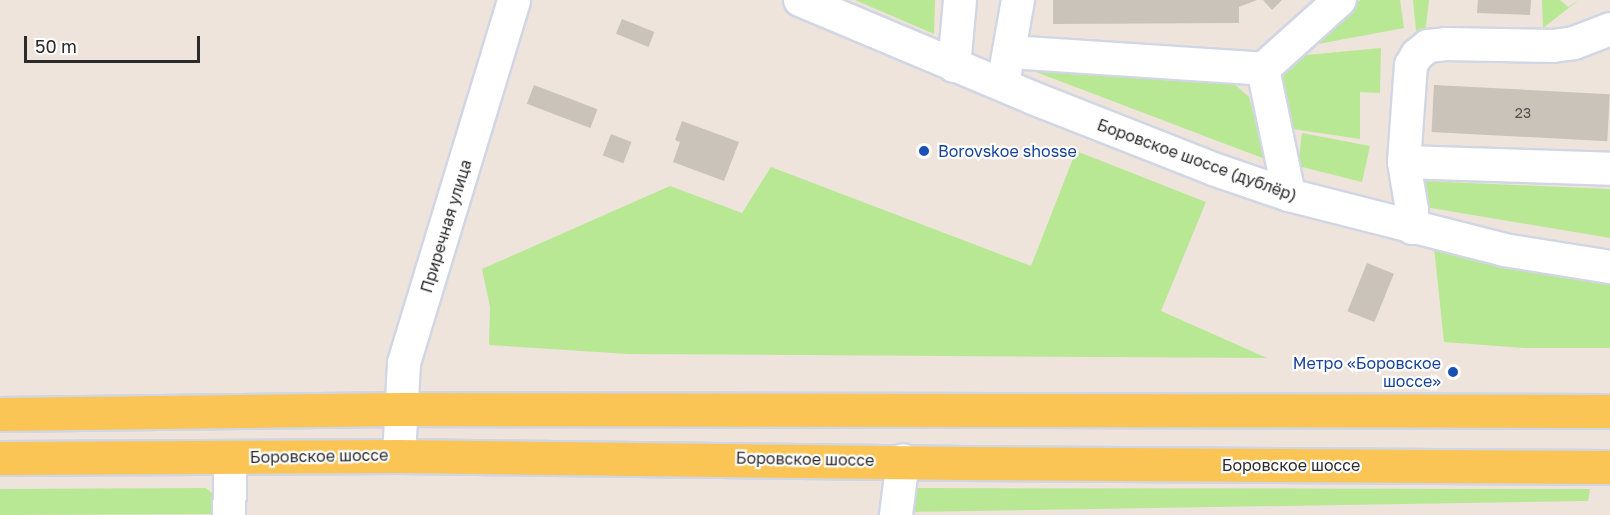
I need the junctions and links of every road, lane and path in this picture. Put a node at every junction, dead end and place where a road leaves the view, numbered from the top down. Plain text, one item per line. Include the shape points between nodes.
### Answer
1 (514, 0) edge
2 (800, 0) edge
3 (960, 0) edge
4 (1018, 0) edge
5 (1340, 0) edge
6 (1610, 29) edge
7 (1010, 52) junction
8 (954, 66) junction
9 (1263, 69) junction
10 (1002, 85) junction
11 (1404, 162) junction
12 (1610, 169) edge
13 (1289, 195) junction
14 (1412, 228) junction
15 (1610, 267) edge
16 (400, 409) junction
17 (1610, 411) edge
18 (0, 414) edge
19 (399, 456) junction
20 (231, 457) junction
21 (0, 458) edge
22 (903, 460) junction
23 (1610, 467) edge
24 (229, 515) edge
25 (896, 515) edge

1 - 16 street, Приречная улица via 404,363
2 - 8 street, Боровское шоссе (дублёр)
3 - 8 street
4 - 7 street
5 - 9 street
6 - 11 street via 1584,40 1553,46 1428,46 1411,65
7 - 9 street
7 - 10 street
8 - 10 street, Боровское шоссе (дублёр)
9 - 13 street
10 - 13 street, Боровское шоссе (дублёр)
11 - 12 street
11 - 14 street
13 - 14 street, Боровское шоссе (дублёр)
14 - 15 street, Боровское шоссе (дублёр) via 1504,250
16 - 17 main road
16 - 18 main road
16 - 19 street, Приречная улица
19 - 20 main road, Боровское шоссе
19 - 22 main road, Боровское шоссе
20 - 21 main road, Боровское шоссе
20 - 24 street
22 - 23 main road, Боровское шоссе
22 - 25 street

